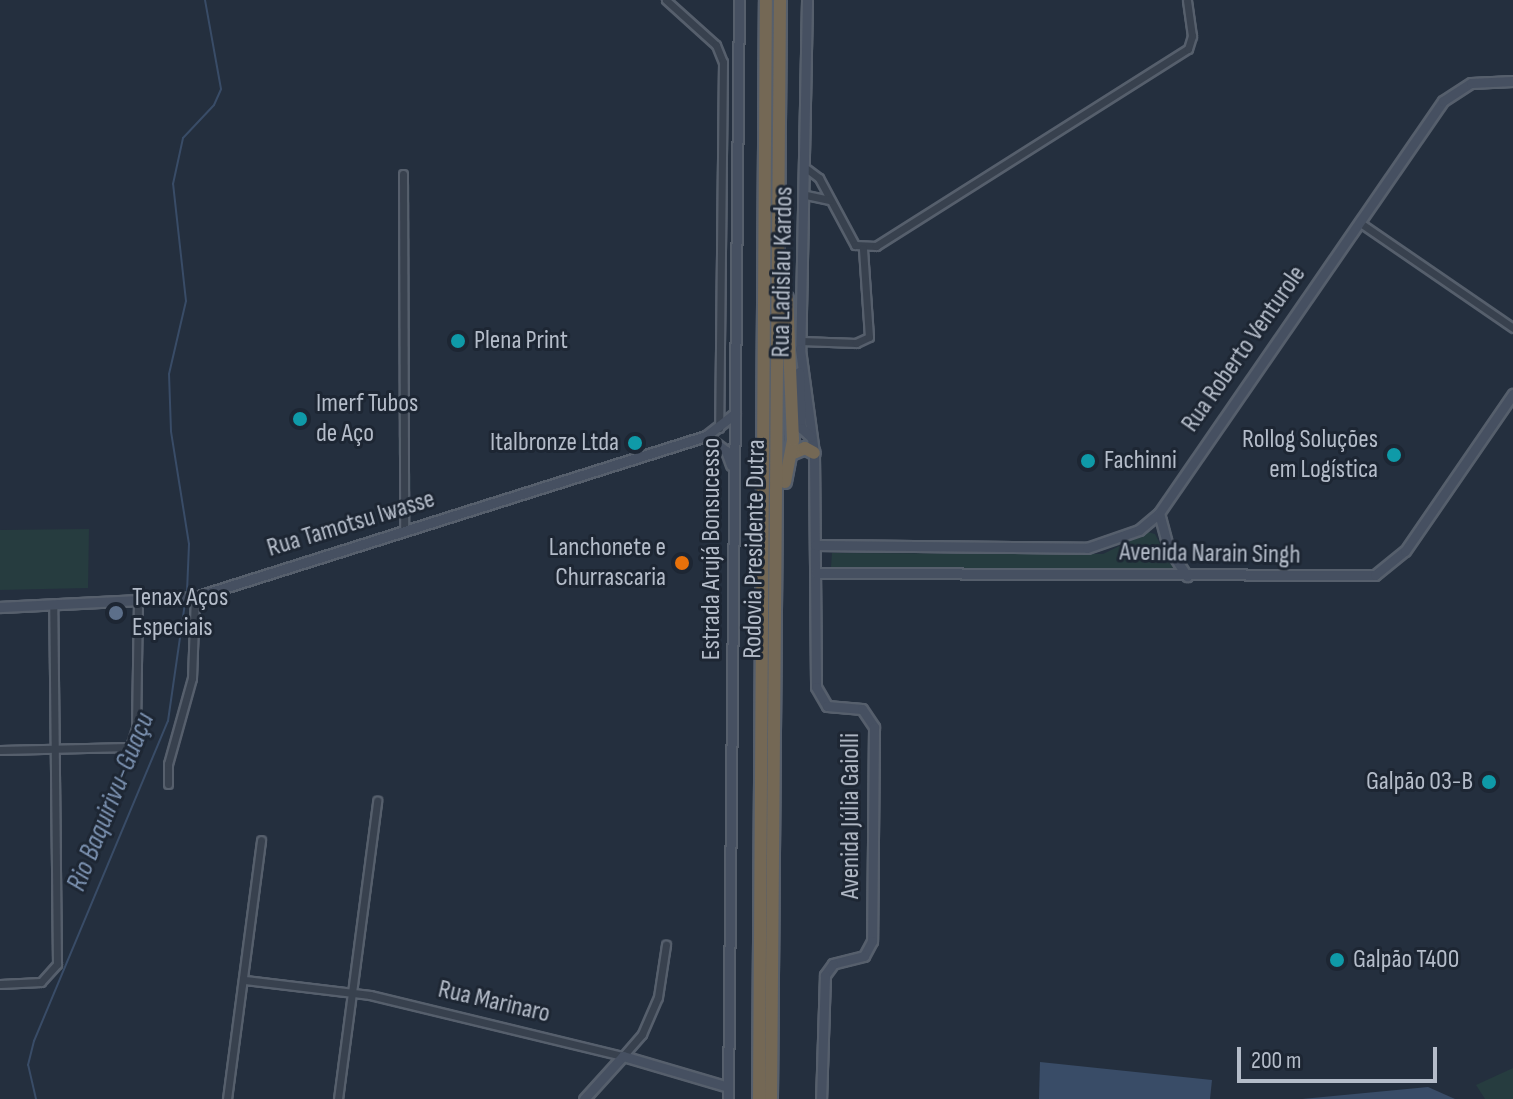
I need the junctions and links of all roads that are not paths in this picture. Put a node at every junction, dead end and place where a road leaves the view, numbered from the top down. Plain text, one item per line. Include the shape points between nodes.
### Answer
1 (666, 0) edge
2 (739, 0) edge
3 (766, 0) edge
4 (780, 0) edge
5 (807, 0) edge
6 (1187, 0) edge
7 (1513, 81) edge
8 (807, 169) junction
9 (403, 174) dead end
10 (806, 195) junction
11 (829, 200) junction
12 (1359, 222) junction
13 (863, 248) junction
14 (781, 259) junction
15 (790, 320) junction
16 (1513, 328) edge
17 (800, 345) junction
18 (1513, 394) edge
19 (735, 413) junction
20 (718, 430) junction
21 (706, 436) junction
22 (814, 453) junction
23 (791, 454) junction
24 (733, 468) junction
25 (1159, 513) junction
26 (779, 520) junction
27 (404, 531) junction
28 (815, 545) junction
29 (815, 573) junction
30 (1187, 576) junction
31 (194, 597) junction
32 (138, 603) junction
33 (53, 605) junction
34 (0, 607) edge
35 (0, 750) edge
36 (57, 750) junction
37 (168, 784) dead end
38 (377, 801) dead end
39 (261, 840) dead end
40 (666, 945) dead end
41 (245, 980) junction
42 (0, 984) edge
43 (353, 993) junction
44 (623, 1056) junction
45 (728, 1087) junction
46 (227, 1099) edge
47 (338, 1099) edge
48 (584, 1099) edge
49 (728, 1099) edge
50 (759, 1099) edge
51 (771, 1099) edge
52 (821, 1099) edge

1 - 20 street via 716,45 723,62
2 - 19 street, Estrada Arujá Bonsucesso
3 - 50 highway, Rodovia Presidente Dutra
4 - 14 highway, Rodovia Presidente Dutra
5 - 8 street, Rua Ladislau Kardos
6 - 13 street via 1192,36 1188,49 876,246
7 - 12 street, Rua Roberto Venturole via 1471,83 1443,101
8 - 10 street, Rua Ladislau Kardos
8 - 11 street via 819,178
9 - 27 street
10 - 11 street
10 - 17 street, Rua Ladislau Kardos
11 - 13 street via 853,241
12 - 16 street
12 - 25 street, Rua Roberto Venturole
13 - 17 street via 869,337 856,343
14 - 15 highway
14 - 26 highway, Rodovia Presidente Dutra
15 - 17 highway
15 - 23 highway
17 - 22 street, Rua Ladislau Kardos via 801,428 811,437
18 - 30 street, Avenida Narain Singh via 1405,551 1384,571 1354,578
19 - 20 street, Rua Tamotsu Iwasse
19 - 24 street, Estrada Arujá Bonsucesso
20 - 21 street, Rua Tamotsu Iwasse
21 - 24 street via 726,451
21 - 27 street, Rua Tamotsu Iwasse
22 - 23 highway via 805,448
22 - 28 street
23 - 26 highway
24 - 45 street, Estrada Arujá Bonsucesso
25 - 28 street, Rua Roberto Venturole via 1121,540 1087,548
25 - 30 street via 1168,547
26 - 51 highway, Rodovia Presidente Dutra
27 - 31 street, Rua Tamotsu Iwasse
28 - 29 street, Avenida Júlia Gaiolli
29 - 30 street, Avenida Narain Singh
29 - 52 street, Avenida Júlia Gaiolli via 816,692 827,706 868,713 874,727 872,941 864,956 833,964 825,975
31 - 32 street, Rua Tamotsu Iwasse
31 - 37 street via 192,678 168,764
32 - 33 street, Rua Tamotsu Iwasse
32 - 36 street via 136,729 126,749
33 - 34 street, Rua Tamotsu Iwasse
33 - 36 street
35 - 36 street
36 - 42 street via 57,964 46,980
38 - 43 street
39 - 41 street
40 - 44 street via 658,997 642,1034
41 - 43 street, Rua Marinaro
41 - 46 street
43 - 44 street, Rua Marinaro
43 - 47 street
44 - 45 street, Rua Marinaro
44 - 48 street
45 - 49 street, Estrada Arujá Bonsucesso

